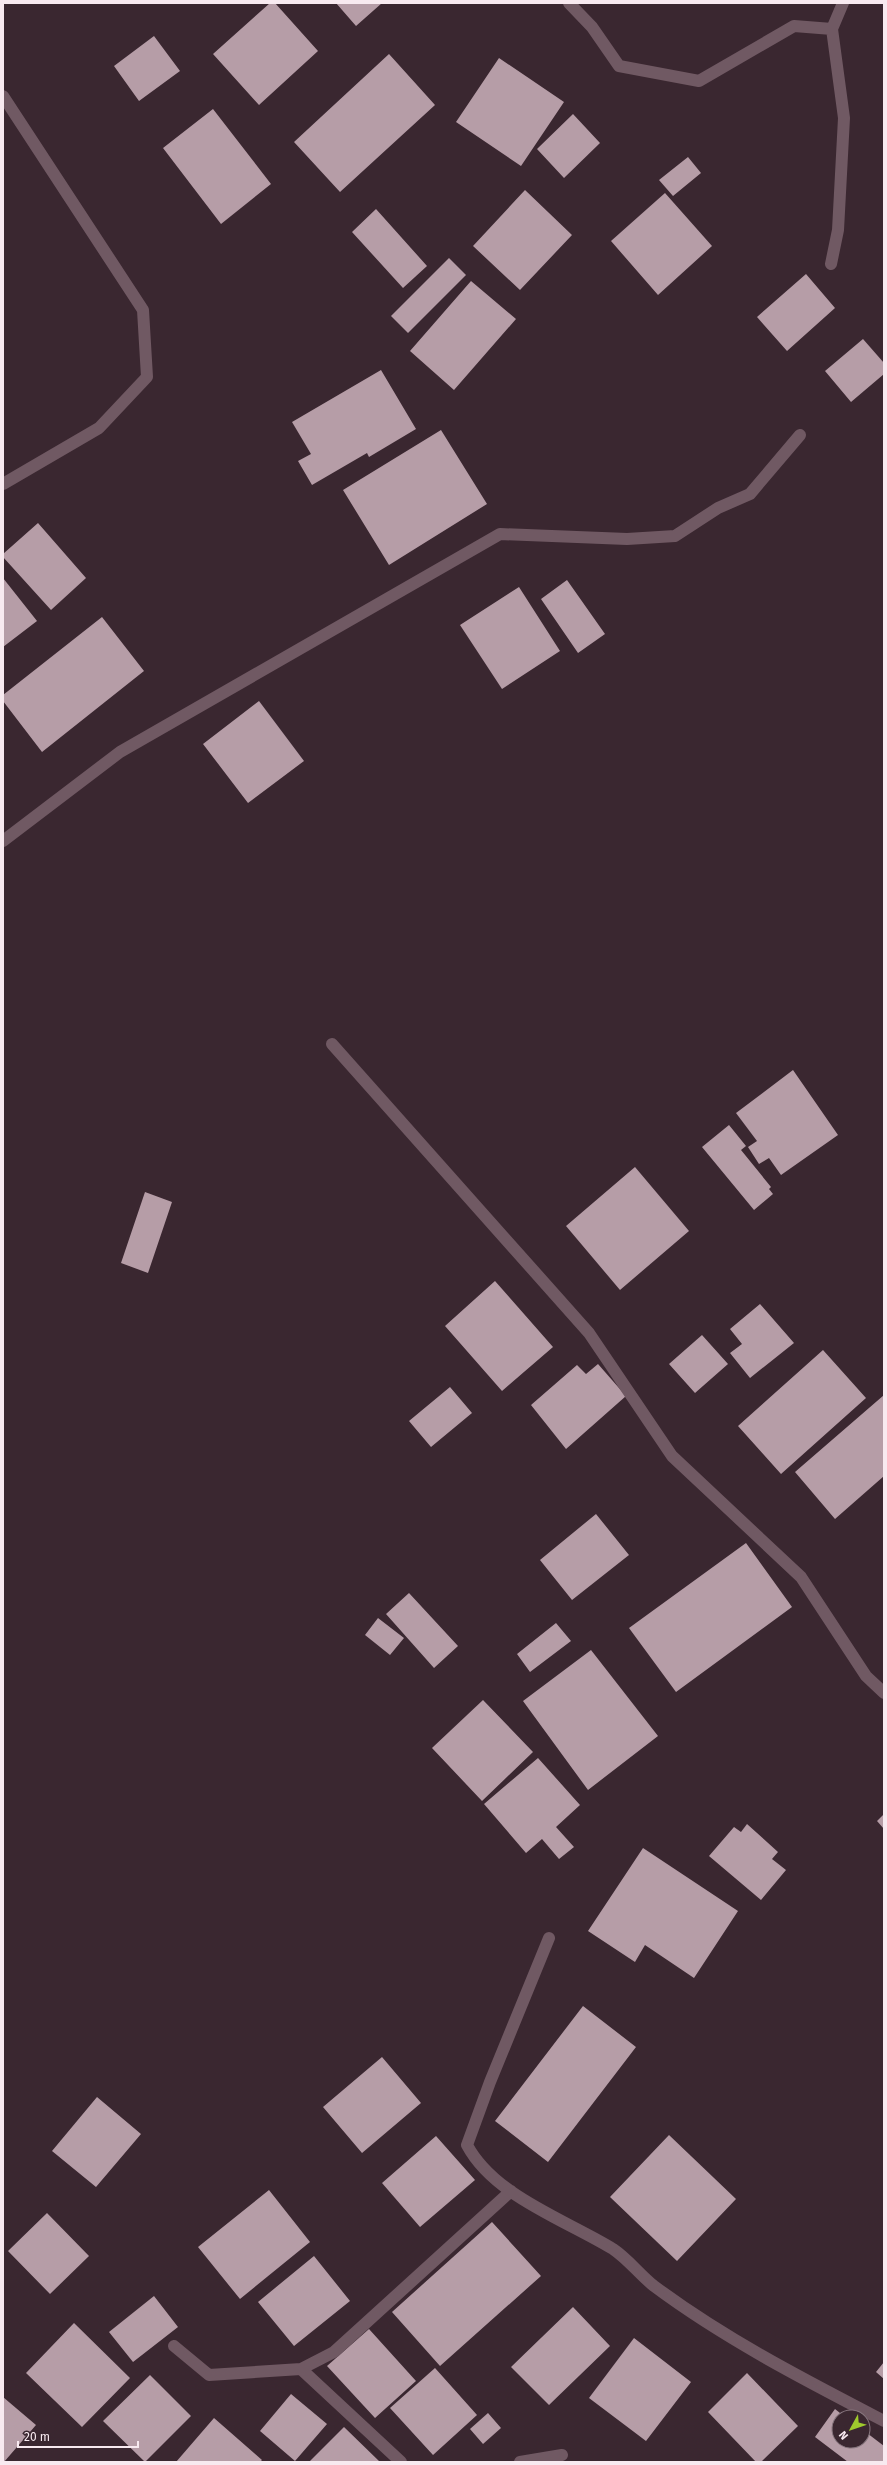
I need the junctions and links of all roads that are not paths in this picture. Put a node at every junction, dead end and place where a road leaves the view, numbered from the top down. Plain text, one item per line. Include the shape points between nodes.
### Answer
1 (569, 3) edge
2 (843, 3) edge
3 (832, 29) junction
4 (3, 96) edge
5 (831, 264) dead end
6 (800, 435) dead end
7 (3, 484) edge
8 (3, 841) edge
9 (332, 1044) dead end
10 (884, 1693) edge
11 (549, 1938) dead end
12 (511, 2191) junction
13 (174, 2346) dead end
14 (301, 2369) junction
15 (884, 2421) edge
16 (562, 2455) dead end
17 (401, 2462) edge
18 (520, 2462) edge

1 - 3 street via 592,27 619,66 699,80 794,26
2 - 3 street
3 - 5 street via 844,118 838,230
4 - 7 street via 143,310 147,377 99,428
6 - 8 street via 750,494 718,508 676,536 627,539 500,534 120,752
9 - 10 street via 589,1333 672,1456 801,1577 866,1676
11 - 12 street via 467,2145 476,2163
12 - 14 street via 334,2352
12 - 15 street via 614,2250 654,2285 761,2356
13 - 14 street via 209,2374
14 - 17 street
16 - 18 street

